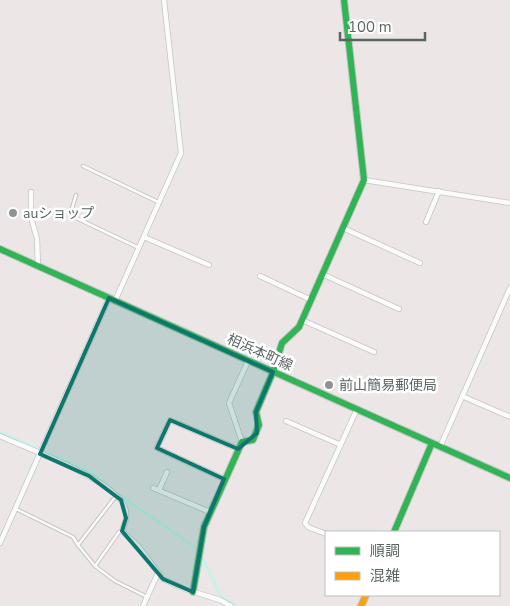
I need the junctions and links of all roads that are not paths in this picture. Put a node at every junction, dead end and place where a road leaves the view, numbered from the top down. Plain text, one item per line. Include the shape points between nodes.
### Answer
1 (164, 0) edge
2 (344, 0) edge
3 (83, 166) dead end
4 (364, 180) junction
5 (439, 191) junction
6 (31, 192) dead end
7 (76, 195) dead end
8 (159, 202) junction
9 (510, 203) edge
10 (426, 222) dead end
11 (343, 228) junction
12 (144, 237) junction
13 (138, 248) junction
14 (0, 249) edge
15 (420, 263) dead end
16 (208, 265) dead end
17 (38, 267) junction
18 (322, 274) junction
19 (260, 276) dead end
20 (510, 288) edge
21 (112, 300) junction
22 (311, 300) junction
23 (399, 309) dead end
24 (302, 320) junction
25 (374, 352) dead end
26 (248, 360) junction
27 (273, 372) junction
28 (462, 396) junction
29 (357, 409) junction
30 (510, 417) edge
31 (286, 421) dead end
32 (292, 424) junction
33 (290, 430) dead end
34 (0, 436) edge
35 (242, 442) junction
36 (432, 443) junction
37 (341, 445) junction
38 (440, 446) junction
39 (238, 450) junction
40 (40, 454) junction
41 (167, 472) dead end
42 (510, 478) edge
43 (224, 479) junction
44 (153, 488) dead end
45 (159, 490) junction
46 (116, 496) junction
47 (15, 509) junction
48 (210, 512) junction
49 (122, 531) junction
50 (394, 531) edge
51 (325, 534) edge
52 (0, 543) edge
53 (78, 545) junction
54 (95, 566) junction
55 (158, 573) junction
56 (193, 592) junction
57 (147, 596) junction
58 (143, 606) edge
59 (231, 606) edge

1 - 8 street via 181,153
2 - 4 street
3 - 8 lane
4 - 5 street
4 - 11 street
5 - 9 street
5 - 10 street
6 - 17 street
7 - 13 lane via 70,216
8 - 12 street
11 - 15 street
11 - 18 street
12 - 13 street
12 - 16 street
13 - 21 street
14 - 17 street, 相浜本町線
17 - 21 street, 相浜本町線
18 - 22 street
18 - 23 street
19 - 22 street
20 - 28 street
21 - 26 street, 相浜本町線
21 - 40 street
22 - 24 street
24 - 25 street
24 - 27 street via 299,328 282,343
26 - 27 street, 相浜本町線
26 - 35 street via 229,403
27 - 29 street, 相浜本町線
27 - 35 street via 256,412 257,433 253,440
28 - 30 street
28 - 38 street
29 - 36 street, 相浜本町線
29 - 37 street
31 - 32 street
32 - 33 street
32 - 37 street
34 - 40 street
35 - 39 street
36 - 38 street, 相浜本町線
36 - 50 street
37 - 51 street via 305,523
38 - 42 street, 相浜本町線
39 - 43 street
39 - 43 street via 170,420 157,448
40 - 46 street via 89,476
40 - 47 street
41 - 45 street
43 - 48 street
44 - 45 street
45 - 48 street
46 - 49 street via 125,508
46 - 53 lane
47 - 52 street
47 - 53 lane via 72,537
48 - 56 street via 203,531
49 - 54 lane
49 - 55 street
53 - 54 lane
54 - 57 lane via 115,581
55 - 56 street via 163,579
55 - 57 street
56 - 59 street
57 - 58 street

